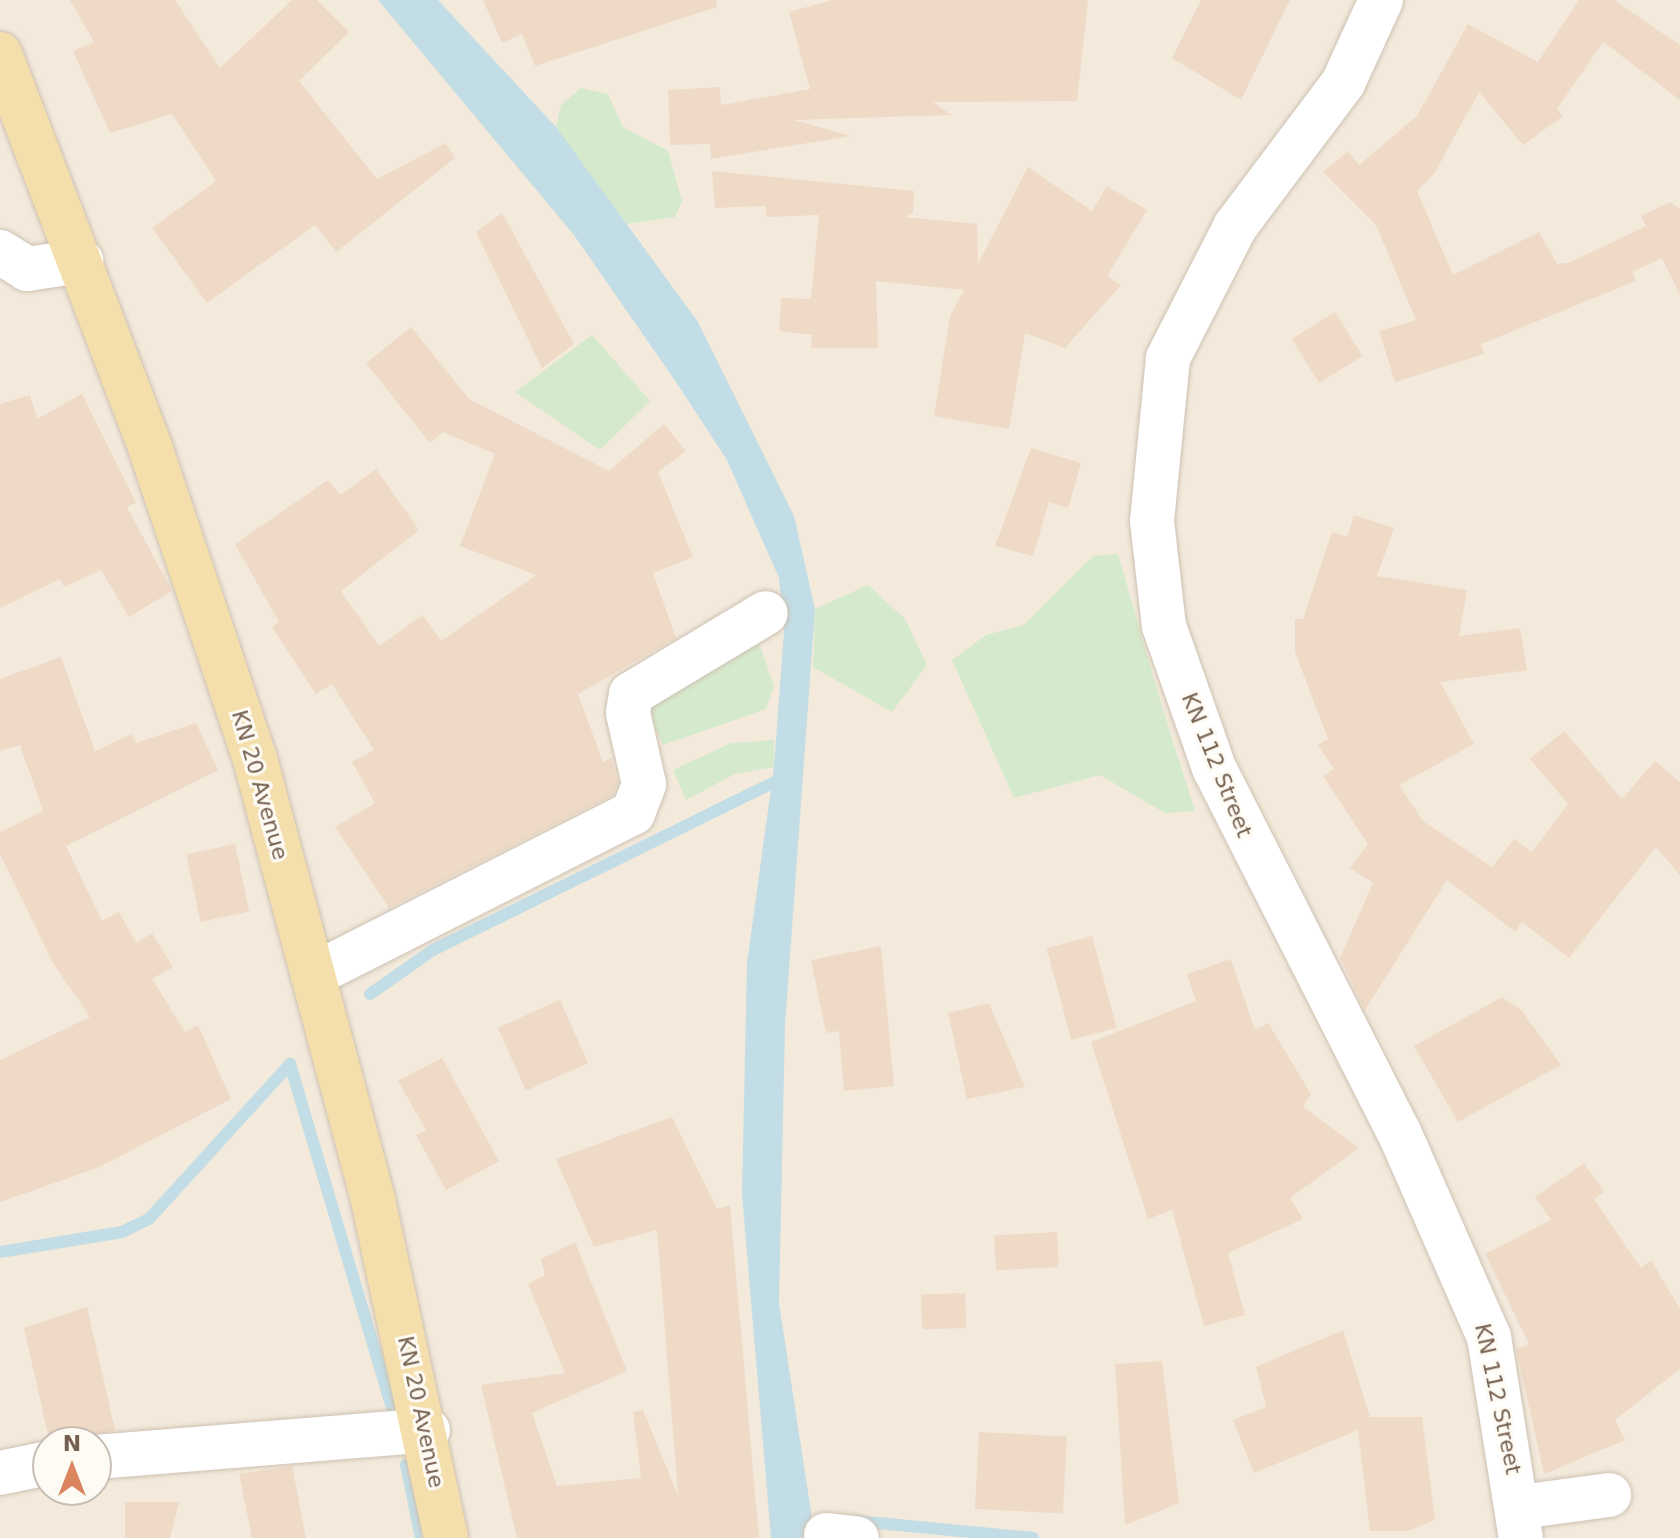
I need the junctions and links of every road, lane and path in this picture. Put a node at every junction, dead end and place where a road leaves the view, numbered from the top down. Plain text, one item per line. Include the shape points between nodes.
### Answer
1 (1381, 0) edge
2 (0, 54) edge
3 (0, 252) edge
4 (81, 261) junction
5 (766, 613) dead end
6 (313, 975) junction
7 (428, 1430) junction
8 (112, 1456) edge
9 (32, 1466) edge
10 (0, 1473) edge
11 (1609, 1495) dead end
12 (1520, 1522) edge
13 (446, 1538) edge

1 - 12 street, KN 112 Street via 1343,83 1235,227 1168,358 1152,521 1164,626 1214,768 1399,1132 1489,1337
2 - 4 main road, KN 20 Avenue
3 - 4 street via 27,269
4 - 6 main road, KN 20 Avenue via 208,609
5 - 6 street via 631,694 628,713 644,784 633,813
6 - 7 main road, KN 20 Avenue
7 - 8 street
7 - 13 main road, KN 20 Avenue
9 - 10 street
11 - 12 street

